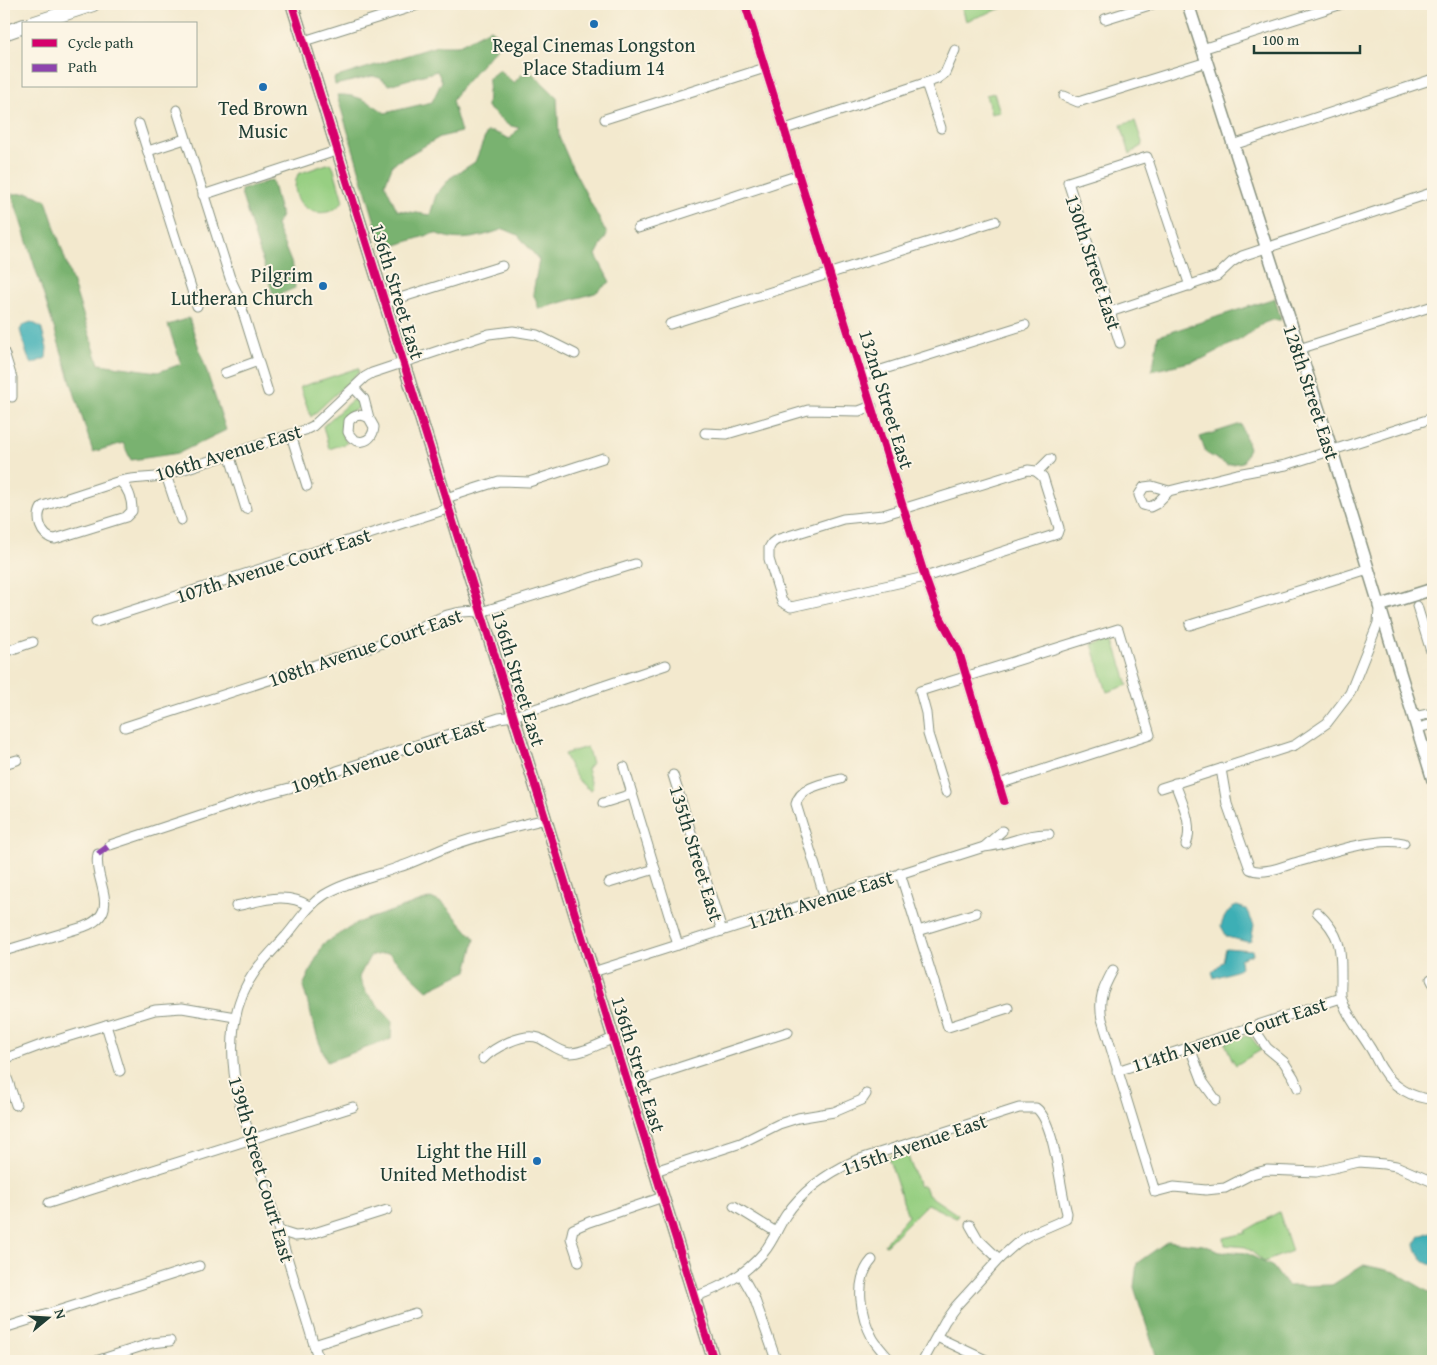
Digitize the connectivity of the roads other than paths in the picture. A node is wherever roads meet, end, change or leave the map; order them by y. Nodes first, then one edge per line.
1 (93, 4) edge
2 (292, 4) edge
3 (421, 4) edge
4 (745, 4) edge
5 (1153, 4) edge
6 (1188, 4) edge
7 (1342, 4) edge
8 (1106, 19) dead end
9 (38, 22) edge
10 (22, 27) edge
11 (4, 33) edge
12 (304, 41) junction
13 (1202, 49) junction
14 (955, 50) dead end
15 (1207, 62) junction
16 (765, 68) junction
17 (1433, 79) edge
18 (926, 83) junction
19 (1064, 96) dead end
20 (177, 110) dead end
21 (605, 119) dead end
22 (139, 124) dead end
23 (784, 128) junction
24 (941, 128) dead end
25 (185, 139) junction
26 (1233, 145) junction
27 (339, 150) junction
28 (148, 151) junction
29 (799, 175) junction
30 (1431, 193) dead end
31 (203, 196) junction
32 (995, 221) dead end
33 (638, 228) dead end
34 (1266, 248) junction
35 (502, 266) dead end
36 (830, 273) junction
37 (1190, 286) junction
38 (384, 303) junction
39 (197, 306) dead end
40 (1433, 306) edge
41 (1110, 312) junction
42 (670, 324) dead end
43 (1026, 324) dead end
44 (1120, 343) dead end
45 (1299, 349) junction
46 (4, 352) edge
47 (575, 354) dead end
48 (258, 361) junction
49 (403, 362) junction
50 (225, 373) dead end
51 (862, 376) junction
52 (354, 388) junction
53 (268, 392) dead end
54 (12, 397) dead end
55 (872, 406) junction
56 (369, 418) dead end
57 (1433, 418) edge
58 (705, 433) dead end
59 (291, 435) junction
60 (1332, 451) junction
61 (228, 454) junction
62 (603, 458) dead end
63 (1050, 459) dead end
64 (1038, 472) junction
65 (166, 475) junction
66 (120, 481) junction
67 (307, 486) dead end
68 (1169, 490) dead end
69 (448, 503) junction
70 (904, 508) junction
71 (246, 509) dead end
72 (181, 520) dead end
73 (635, 564) dead end
74 (1368, 569) junction
75 (925, 577) junction
76 (1433, 590) edge
77 (1379, 606) junction
78 (1417, 606) dead end
79 (481, 612) junction
80 (96, 622) dead end
81 (1190, 625) dead end
82 (33, 642) dead end
83 (4, 652) edge
84 (1433, 658) edge
85 (666, 665) dead end
86 (966, 677) junction
87 (1433, 713) edge
88 (514, 716) junction
89 (1416, 722) junction
90 (1433, 724) edge
91 (125, 727) dead end
92 (17, 760) dead end
93 (4, 764) edge
94 (624, 767) dead end
95 (1221, 769) junction
96 (673, 775) dead end
97 (841, 779) dead end
98 (1433, 780) edge
99 (1175, 783) junction
100 (999, 784) junction
101 (1161, 788) dead end
102 (946, 792) dead end
103 (632, 794) junction
104 (1004, 801) dead end
105 (603, 803) dead end
106 (546, 819) junction
107 (1002, 831) dead end
108 (1049, 834) dead end
109 (1404, 843) dead end
110 (110, 845) dead end
111 (1186, 845) dead end
112 (984, 847) junction
113 (98, 854) dead end
114 (655, 869) junction
115 (900, 874) junction
116 (608, 883) dead end
117 (825, 898) junction
118 (236, 906) dead end
119 (309, 906) junction
120 (1317, 912) dead end
121 (976, 913) dead end
122 (722, 931) junction
123 (918, 932) junction
124 (678, 945) junction
125 (4, 951) edge
126 (1113, 970) dead end
127 (593, 972) junction
128 (1341, 998) junction
129 (1008, 1008) dead end
130 (235, 1017) junction
131 (106, 1026) junction
132 (1254, 1028) junction
133 (788, 1032) dead end
134 (614, 1038) junction
135 (1190, 1048) junction
136 (4, 1058) edge
137 (483, 1059) dead end
138 (4, 1068) edge
139 (120, 1071) dead end
140 (1117, 1071) junction
141 (629, 1084) junction
142 (1298, 1088) dead end
143 (866, 1094) dead end
144 (1433, 1099) edge
145 (1216, 1100) dead end
146 (16, 1105) dead end
147 (353, 1108) dead end
148 (251, 1140) junction
149 (655, 1171) junction
150 (1433, 1182) edge
151 (663, 1197) junction
152 (49, 1203) dead end
153 (734, 1206) dead end
154 (387, 1210) dead end
155 (970, 1225) dead end
156 (279, 1232) junction
157 (776, 1232) junction
158 (999, 1259) junction
159 (872, 1260) dead end
160 (579, 1262) dead end
161 (199, 1266) dead end
162 (742, 1274) junction
163 (694, 1297) junction
164 (415, 1313) dead end
165 (4, 1328) edge
166 (937, 1336) junction
167 (170, 1341) dead end
168 (314, 1345) junction
169 (775, 1357) dead end
170 (96, 1361) edge
171 (319, 1361) edge
172 (714, 1361) edge
173 (891, 1361) edge
174 (923, 1361) edge
175 (988, 1361) edge

1 - 9 main road
2 - 12 street, 136th Street East
3 - 12 street
4 - 16 street, 132nd Street East
5 - 8 street
6 - 13 street, 128th Street East
7 - 13 street
10 - 11 main road
12 - 27 street, 136th Street East
13 - 15 street, 128th Street East
14 - 18 street
15 - 19 street
15 - 26 street, 128th Street East
16 - 21 street
16 - 23 street, 132nd Street East
17 - 26 street
18 - 23 street
18 - 24 street
20 - 25 street
22 - 28 street
23 - 29 street, 132nd Street East
25 - 28 street
25 - 31 street
26 - 34 street, 128th Street East
27 - 31 street
27 - 38 street, 136th Street East
28 - 39 street
29 - 33 street
29 - 36 street, 132nd Street East
30 - 34 street
31 - 48 street
32 - 36 street
34 - 37 street
34 - 45 street, 128th Street East
35 - 38 street
36 - 42 street
36 - 51 street, 132nd Street East
37 - 41 street
37 - 41 street, 130th Street East
38 - 49 street, 136th Street East
40 - 45 street
41 - 44 street, 130th Street East
43 - 51 street
45 - 60 street, 128th Street East
46 - 54 street
47 - 49 street, 106th Avenue East
48 - 50 street
48 - 53 street
49 - 52 street, 106th Avenue East
49 - 69 street, 136th Street East
51 - 55 street, 132nd Street East
52 - 56 street
52 - 59 street, 106th Avenue East
55 - 58 street
55 - 70 street, 132nd Street East
57 - 60 street
59 - 61 street, 106th Avenue East
59 - 67 street
60 - 68 street
60 - 74 street, 128th Street East
61 - 65 street, 106th Avenue East
61 - 71 street
62 - 69 street, 107th Avenue Court East
63 - 64 street
64 - 70 street
64 - 75 street
65 - 66 street, 106th Avenue East
65 - 72 street
66 - 66 street, 106th Avenue East
69 - 79 street, 136th Street East
69 - 80 street, 107th Avenue Court East
70 - 75 street, 132nd Street East
70 - 75 street
73 - 79 street, 108th Avenue Court East
74 - 77 street, 128th Street East
74 - 81 street
75 - 86 street, 132nd Street East
76 - 77 street
77 - 89 street, 128th Street East
77 - 95 street
78 - 84 street
79 - 88 street, 136th Street East
79 - 91 street, 108th Avenue Court East
82 - 83 street
85 - 88 street, 109th Avenue Court East
86 - 100 street, 132nd Street East
86 - 100 street
86 - 102 street
87 - 89 street
88 - 106 street, 136th Street East
88 - 110 street, 109th Avenue Court East
89 - 90 street
89 - 98 street, 128th Street East
92 - 93 street
94 - 103 street
95 - 99 street
95 - 109 street
96 - 122 street, 135th Street East
97 - 117 street
99 - 101 street
99 - 111 street
100 - 104 street, 132nd Street East
103 - 105 street
103 - 114 street
106 - 119 street, 139th Street Court East
106 - 127 street, 136th Street East
107 - 112 street
108 - 112 street, 112th Avenue East
112 - 115 street, 112th Avenue East
113 - 125 street
114 - 116 street
114 - 124 street
115 - 117 street, 112th Avenue East
115 - 123 street
117 - 122 street, 112th Avenue East
118 - 119 street
119 - 130 street, 139th Street Court East
120 - 128 street
121 - 123 street
122 - 124 street, 112th Avenue East
123 - 129 street
124 - 127 street, 112th Avenue East
126 - 140 street
127 - 134 street, 136th Street East
128 - 132 street, 114th Avenue Court East
128 - 144 street
130 - 131 street
130 - 148 street, 139th Street Court East
131 - 136 street
131 - 139 street
132 - 135 street, 114th Avenue Court East
132 - 142 street
133 - 141 street
134 - 137 street
134 - 141 street, 136th Street East
135 - 140 street, 114th Avenue Court East
135 - 145 street
138 - 146 street
140 - 150 street
141 - 149 street, 136th Street East
143 - 149 street
147 - 148 street
148 - 152 street
148 - 156 street, 139th Street Court East
149 - 151 street, 136th Street East
151 - 160 street
151 - 163 street, 136th Street East
153 - 157 street
154 - 156 street
155 - 158 street
156 - 168 street, 139th Street Court East
157 - 158 street, 115th Avenue East
157 - 162 street, 115th Avenue East
158 - 166 street
159 - 173 street
161 - 165 street
162 - 163 street, 115th Avenue East
162 - 169 street
163 - 172 street, 136th Street East
164 - 168 street
166 - 174 street
166 - 175 street
167 - 170 street
168 - 171 street, 139th Street Court East

